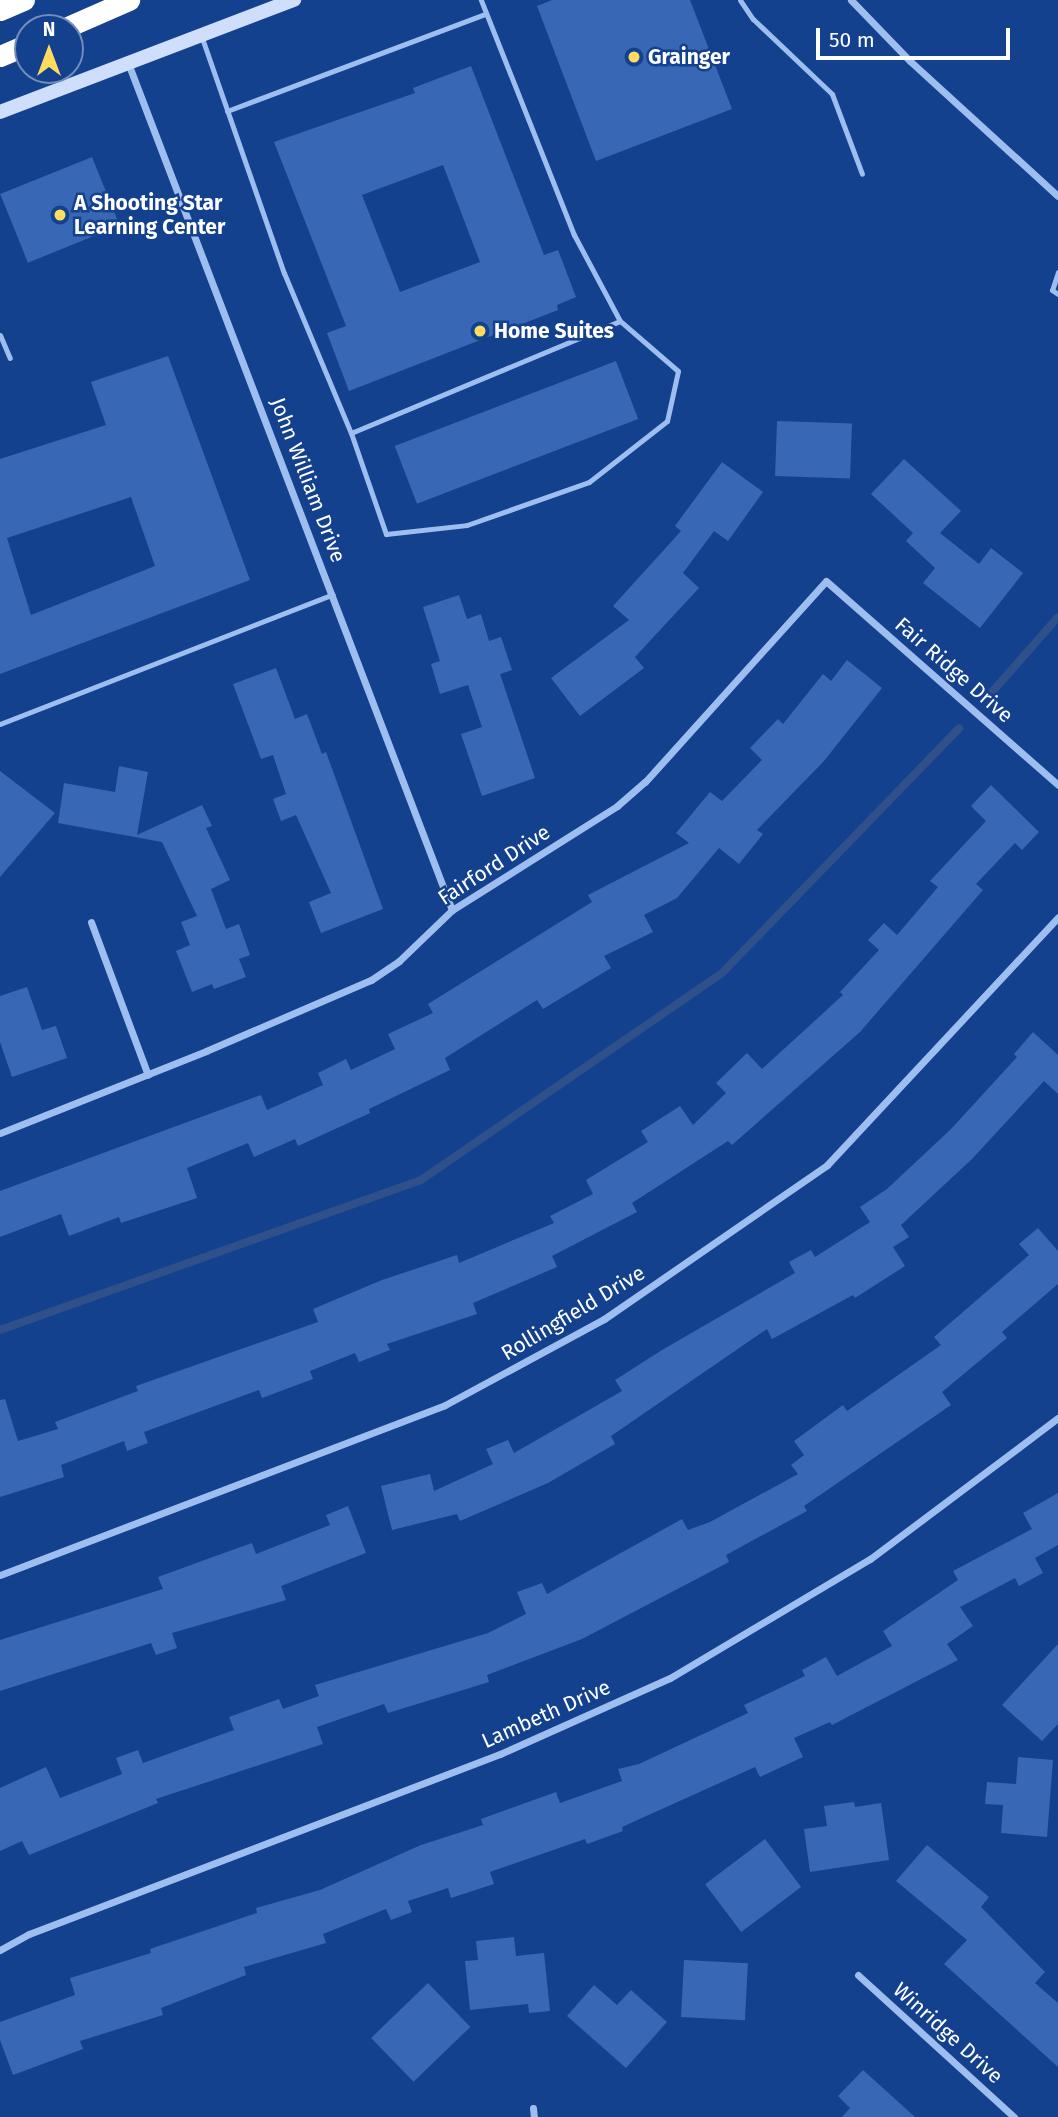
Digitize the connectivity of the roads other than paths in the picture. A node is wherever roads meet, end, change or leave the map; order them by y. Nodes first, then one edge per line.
1 (24, 0) edge
2 (129, 0) edge
3 (293, 0) edge
4 (481, 0) edge
5 (740, 0) edge
6 (851, 0) edge
7 (0, 10) edge
8 (485, 13) junction
9 (84, 20) edge
10 (201, 35) junction
11 (128, 63) junction
12 (227, 111) junction
13 (0, 112) edge
14 (862, 174) dead end
15 (1058, 196) edge
16 (1058, 272) edge
17 (1058, 294) edge
18 (620, 321) junction
19 (0, 335) edge
20 (10, 358) dead end
21 (351, 433) junction
22 (826, 581) joint
23 (334, 594) junction
24 (0, 724) edge
25 (1058, 785) edge
26 (452, 910) junction
27 (1058, 917) edge
28 (91, 922) dead end
29 (148, 1075) junction
30 (0, 1133) edge
31 (1058, 1418) edge
32 (0, 1575) edge
33 (0, 1950) edge
34 (858, 1975) dead end
35 (533, 2108) dead end
36 (534, 2117) edge
37 (1014, 2117) edge

1 - 7 highway
2 - 9 highway
3 - 10 main road
4 - 8 lane
5 - 14 lane
6 - 15 street
8 - 12 lane
8 - 18 lane
10 - 11 main road
10 - 12 lane
11 - 13 main road
11 - 23 street, John William Drive
12 - 21 lane
16 - 17 lane
18 - 21 lane
18 - 21 lane
19 - 20 lane
22 - 25 street, Fair Ridge Drive
22 - 26 street, Fairford Drive
23 - 24 lane
23 - 26 street, John William Drive
26 - 29 street, Fairford Drive
27 - 32 street, Rollingfield Drive
28 - 29 street
29 - 30 street, Fairford Drive
31 - 33 street, Lambeth Drive
34 - 37 street, Winridge Drive
35 - 36 street

